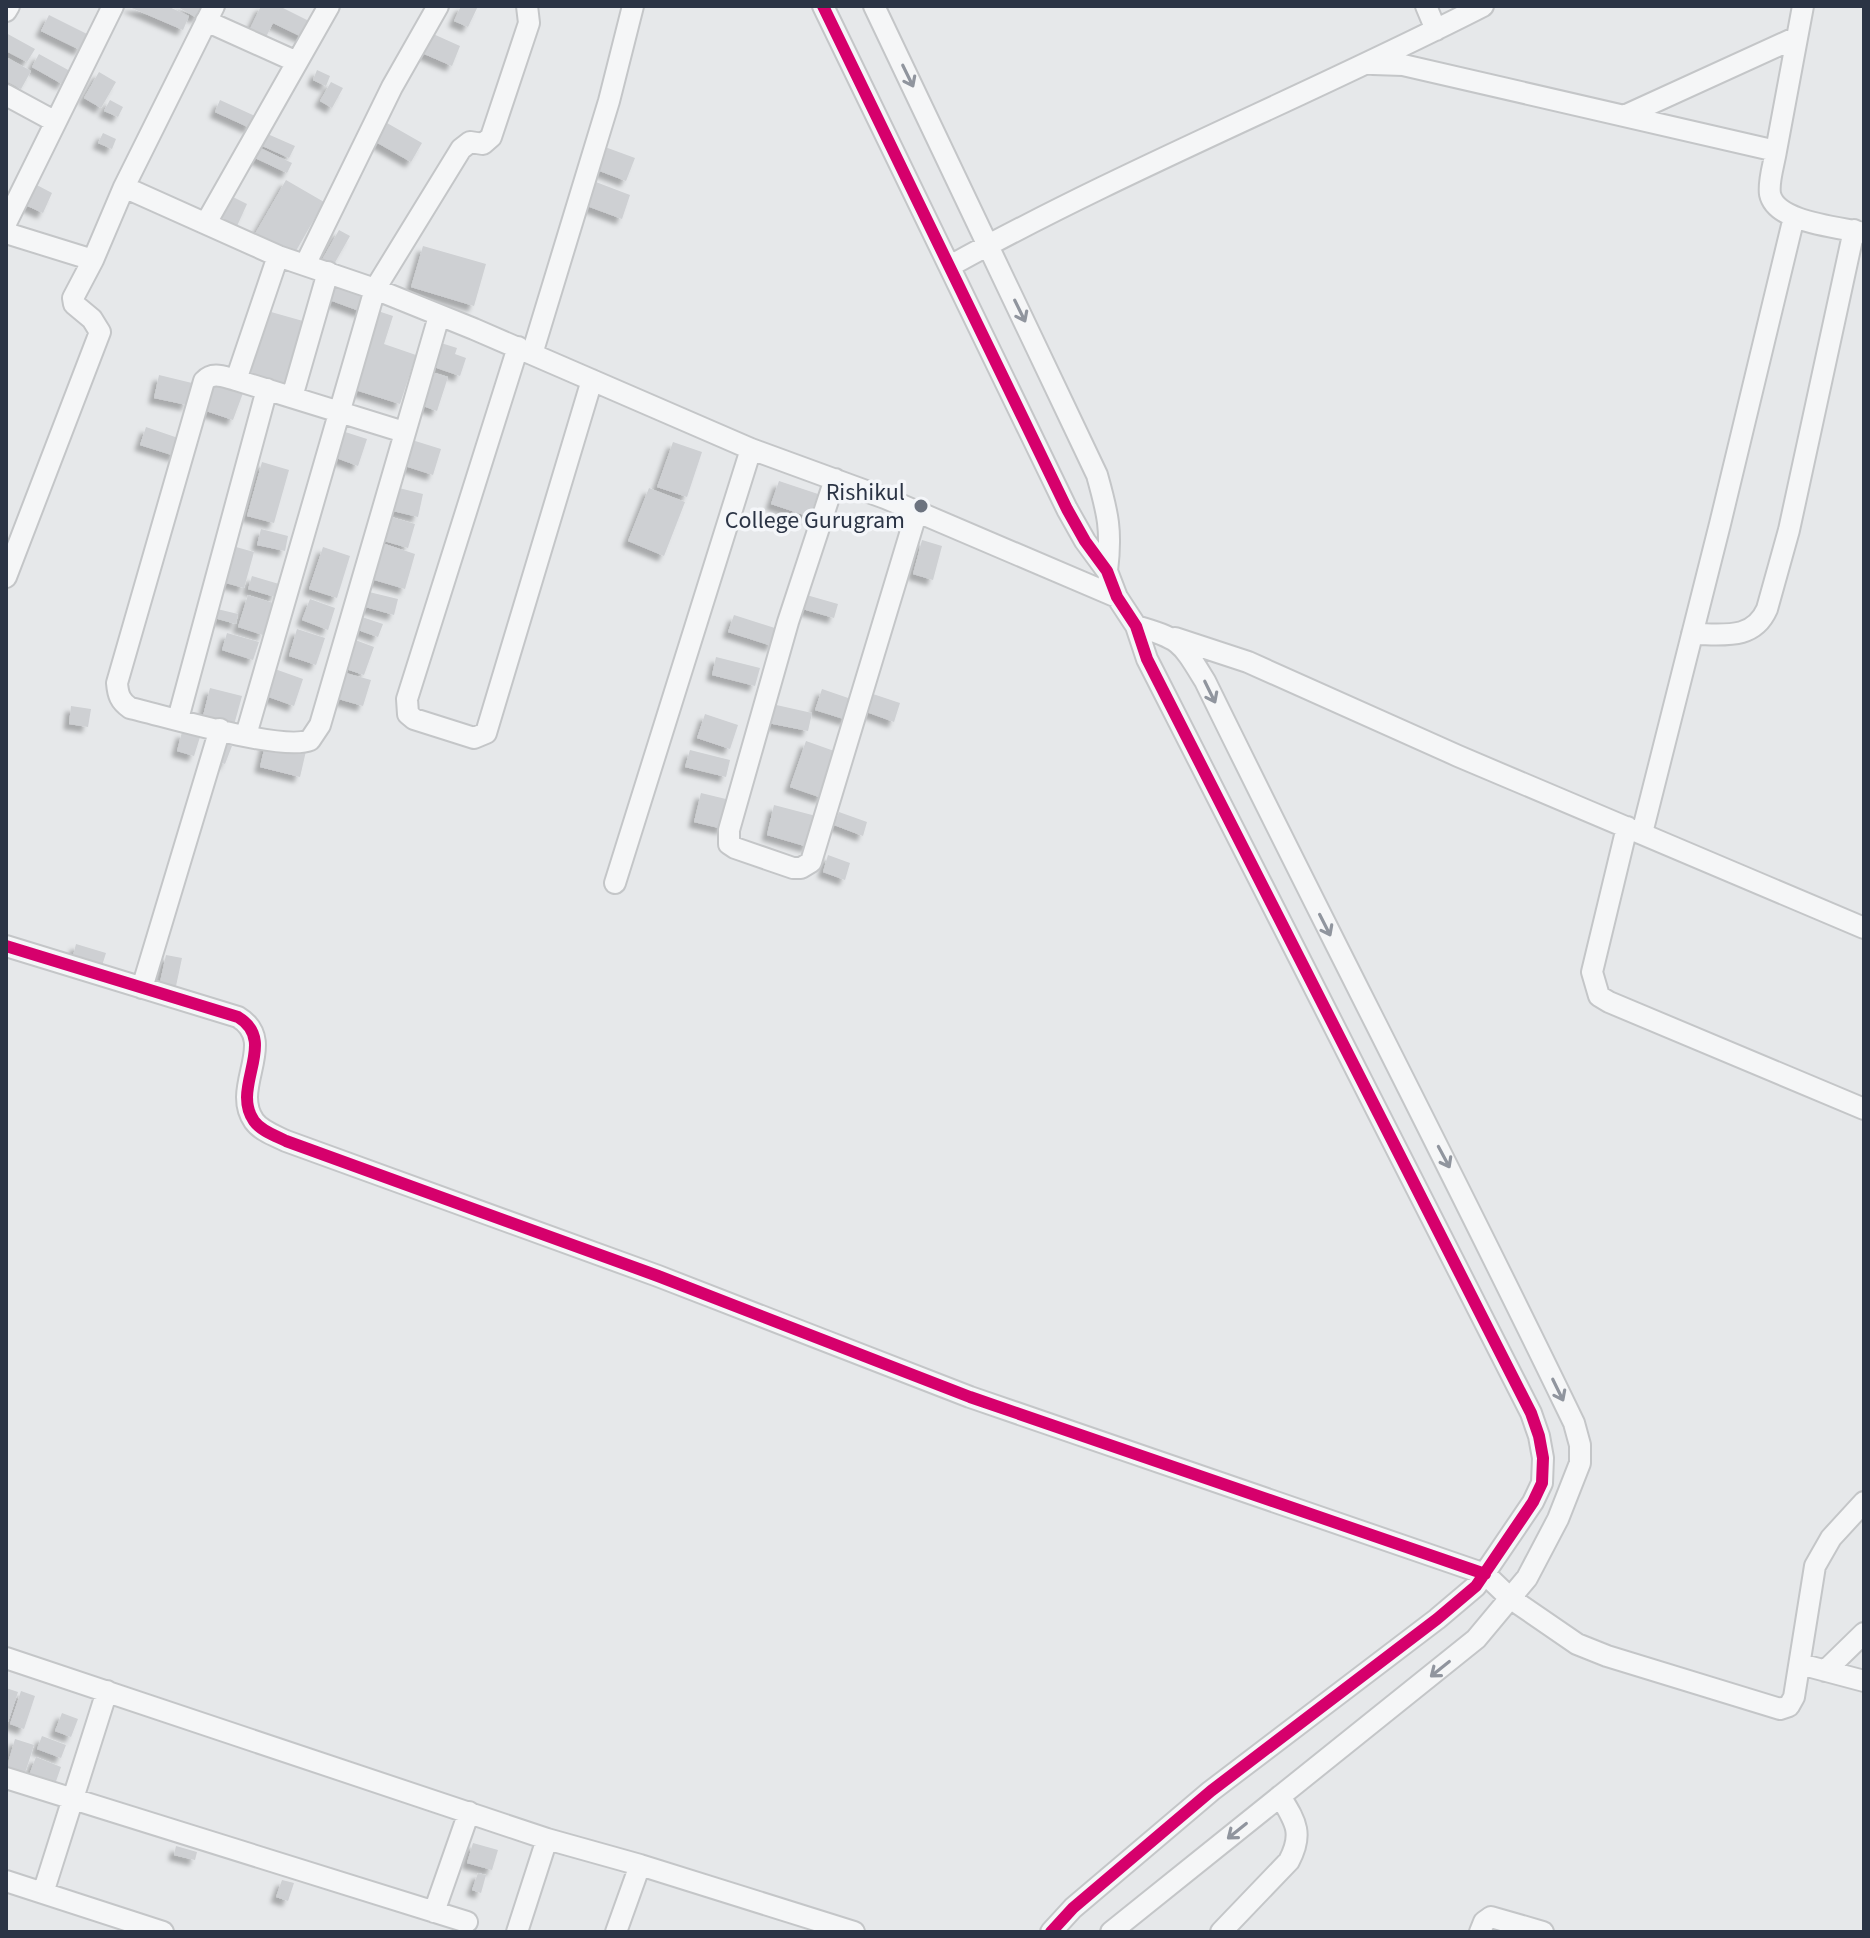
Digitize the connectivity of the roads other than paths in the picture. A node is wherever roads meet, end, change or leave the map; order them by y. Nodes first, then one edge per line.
1 (113, 6) edge
2 (329, 6) edge
3 (438, 6) edge
4 (527, 6) edge
5 (633, 6) edge
6 (823, 6) edge
7 (874, 6) edge
8 (1426, 6) edge
9 (1483, 6) edge
10 (1803, 6) edge
11 (210, 13) edge
12 (1436, 30) junction
13 (1797, 37) junction
14 (297, 62) junction
15 (1370, 64) junction
16 (6, 95) edge
17 (1624, 116) junction
18 (54, 121) junction
19 (1776, 151) junction
20 (124, 187) junction
21 (1794, 217) junction
22 (6, 223) edge
23 (206, 223) junction
24 (1859, 231) edge
25 (6, 233) edge
26 (989, 244) junction
27 (278, 256) junction
28 (93, 260) junction
29 (305, 265) junction
30 (950, 266) junction
31 (328, 272) junction
32 (375, 289) junction
33 (439, 316) junction
34 (525, 351) junction
35 (236, 380) junction
36 (592, 380) junction
37 (267, 389) junction
38 (292, 397) junction
39 (339, 411) junction
40 (404, 432) junction
41 (751, 449) junction
42 (835, 479) junction
43 (917, 511) junction
44 (1107, 571) junction
45 (6, 577) edge
46 (1117, 597) junction
47 (1136, 626) junction
48 (1692, 634) junction
49 (1172, 637) junction
50 (178, 719) junction
51 (220, 729) junction
52 (246, 735) junction
53 (1634, 830) junction
54 (615, 883) dead end
55 (1864, 928) edge
56 (6, 946) edge
57 (142, 988) junction
58 (1864, 1109) edge
59 (1864, 1502) edge
60 (1485, 1574) junction
61 (1510, 1598) junction
62 (1864, 1633) edge
63 (6, 1658) edge
64 (1800, 1664) junction
65 (1825, 1671) junction
66 (1864, 1681) edge
67 (107, 1691) junction
68 (6, 1778) edge
69 (1280, 1796) junction
70 (71, 1799) junction
71 (469, 1812) junction
72 (547, 1839) junction
73 (640, 1865) junction
74 (6, 1881) edge
75 (43, 1893) junction
76 (434, 1912) junction
77 (467, 1922) dead end
78 (163, 1932) edge
79 (517, 1932) edge
80 (616, 1932) edge
81 (854, 1932) edge
82 (1051, 1932) edge
83 (1111, 1932) edge
84 (1221, 1932) edge
85 (1480, 1932) edge
86 (1543, 1932) edge

1 - 18 street
2 - 14 street
3 - 29 street
4 - 32 street
5 - 34 street
6 - 30 street
7 -> 26 street
8 - 12 street
9 - 12 street
10 - 13 street
11 - 14 street
11 - 20 street
12 - 15 street
13 - 17 street
13 - 19 street
14 - 23 street
15 - 17 street
15 - 26 street
16 - 18 street
17 - 19 street
18 - 22 street
19 - 21 street
20 - 23 street
20 - 28 street
21 - 24 street
21 - 48 street
23 - 27 street
24 - 48 street
25 - 28 street
26 - 30 street
26 -> 44 street
27 - 29 street
27 - 35 street
28 - 45 street
29 - 31 street
30 - 44 street
31 - 32 street
31 - 38 street
32 - 33 street
32 - 39 street
33 - 34 street
33 - 40 street
34 - 36 street
34 - 36 street
35 - 37 street
35 - 50 street
36 - 41 street
37 - 38 street
37 - 50 street
38 - 39 street
39 - 40 street
39 - 52 street
40 - 52 street
41 - 42 street
41 - 54 street
42 - 43 street
42 - 43 street
43 - 46 street
44 - 46 street
46 - 47 street
47 - 49 street
47 - 60 street
48 - 53 street
49 - 53 street
49 -> 61 street
50 - 51 street
51 - 52 street
51 - 57 street
53 - 55 street
53 - 58 street
56 - 57 street
57 - 60 street
59 - 64 street
60 - 61 street
60 - 82 street
61 - 64 street
61 -> 69 street
62 - 65 street
63 - 67 street
64 - 65 street
65 - 66 street
67 - 70 street
67 - 71 street
68 - 70 street
69 -> 83 street
69 - 84 street
70 - 75 street
70 - 76 street
71 - 72 street
71 - 76 street
72 - 73 street
72 - 79 street
73 - 80 street
73 - 81 street
74 - 75 street
75 - 78 street
76 - 77 street
85 - 86 street

